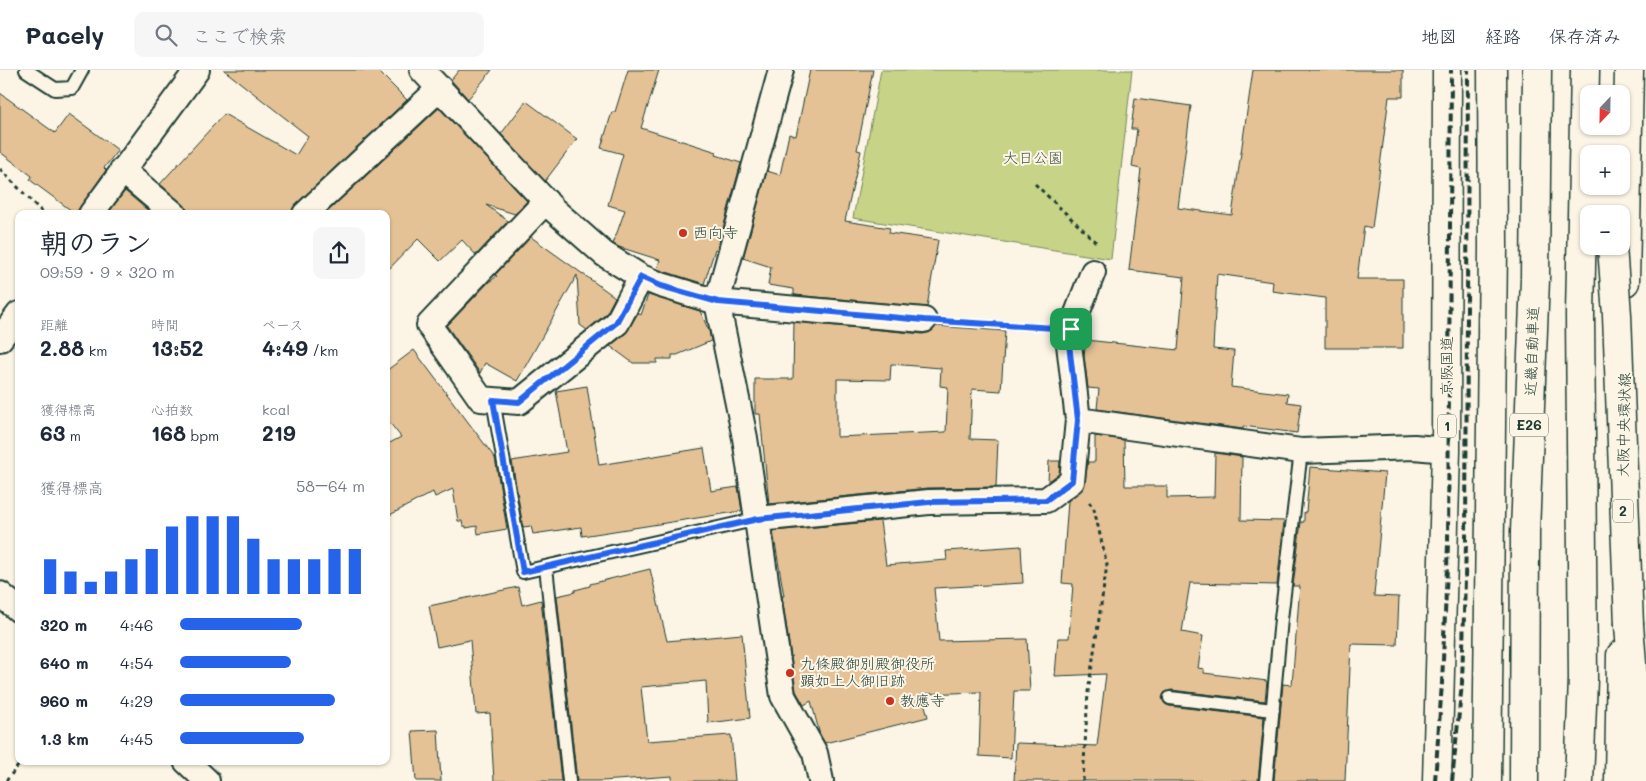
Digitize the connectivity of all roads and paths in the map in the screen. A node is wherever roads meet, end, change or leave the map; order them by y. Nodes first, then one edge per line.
1 (26, 70) edge
2 (82, 70) edge
3 (197, 70) edge
4 (781, 70) edge
5 (1447, 70) edge
6 (1458, 70) edge
7 (1480, 70) edge
8 (1492, 70) edge
9 (1537, 70) edge
10 (1585, 70) edge
11 (1599, 70) edge
12 (1629, 70) edge
13 (429, 75) edge
14 (1600, 85) edge
15 (1448, 163) junction
16 (1491, 164) junction
17 (0, 169) edge
18 (122, 170) junction
19 (1035, 184) dead end
20 (546, 201) junction
21 (1621, 205) edge
22 (40, 210) edge
23 (94, 210) edge
24 (169, 210) edge
25 (309, 210) edge
26 (1618, 255) edge
27 (1619, 255) edge
28 (1093, 272) joint
29 (641, 277) junction
30 (718, 302) junction
31 (15, 319) edge
32 (924, 320) joint
33 (1071, 329) junction
34 (0, 339) edge
35 (493, 400) junction
36 (1078, 420) junction
37 (1446, 450) junction
38 (1301, 451) junction
39 (1072, 481) junction
40 (758, 519) junction
41 (546, 567) junction
42 (0, 594) edge
43 (15, 607) edge
44 (1170, 698) dead end
45 (1273, 710) junction
46 (19, 765) edge
47 (190, 765) edge
48 (6, 781) edge
49 (207, 781) edge
50 (569, 781) edge
51 (820, 781) edge
52 (1083, 781) edge
53 (1266, 781) edge
54 (1437, 781) edge
55 (1487, 781) edge
56 (1524, 781) edge
57 (1579, 781) edge
58 (1619, 781) edge
59 (1644, 781) edge

1 - 2 lane
3 - 18 street
4 - 30 street
5 - 15 main road, 京阪国道 / 1
6 - 15 main road
7 - 16 main road
8 - 16 main road
9 - 56 main road, 近畿自動車道 / E26
10 - 57 main road
11 - 14 main road
12 - 21 main road, 大阪中央環状線 / 2
13 - 20 street
13 - 25 street
15 - 37 main road, 京阪国道 / 1
16 - 55 main road
17 - 22 path
18 - 23 street
18 - 24 street
19 - 28 path
20 - 29 street
20 - 35 street
26 - 59 main road, bridge
27 - 58 main road, 大阪中央環状線 / 2, bridge
28 - 33 street
29 - 30 street
29 - 35 street
30 - 32 street
30 - 40 street
31 - 34 street
32 - 33 path
33 - 36 street
35 - 41 lane
36 - 38 street
36 - 39 street
37 - 38 street
37 - 54 main road, 京阪国道 / 1
38 - 45 lane
39 - 40 street
39 - 52 path
40 - 41 lane
40 - 51 street
41 - 50 lane
42 - 43 street
44 - 45 lane
45 - 53 lane
46 - 48 path
47 - 49 street

